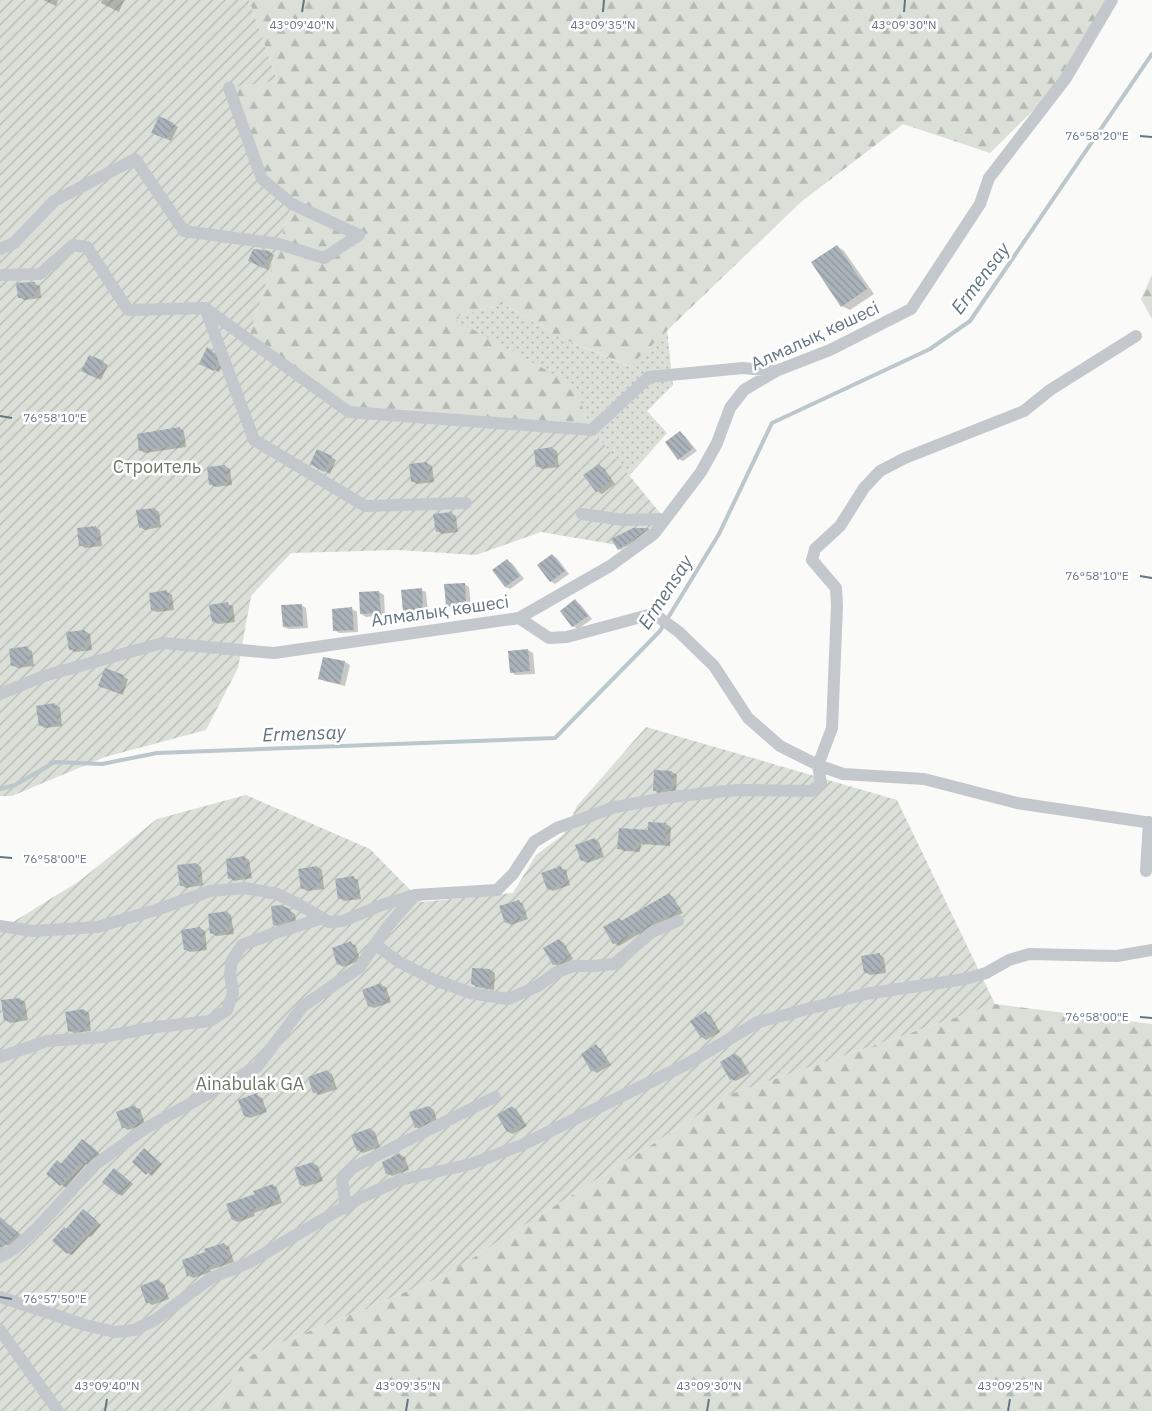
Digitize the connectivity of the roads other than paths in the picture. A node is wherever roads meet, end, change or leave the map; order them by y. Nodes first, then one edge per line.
1 (1112, 0) edge
2 (228, 88) dead end
3 (0, 250) edge
4 (0, 275) edge
5 (205, 308) junction
6 (1136, 336) dead end
7 (776, 371) junction
8 (466, 502) dead end
9 (582, 514) dead end
10 (665, 519) junction
11 (519, 618) junction
12 (0, 694) edge
13 (818, 765) junction
14 (1151, 822) edge
15 (1146, 871) dead end
16 (415, 895) junction
17 (322, 918) junction
18 (678, 921) dead end
19 (0, 926) edge
20 (376, 945) junction
21 (1152, 950) edge
22 (0, 1057) edge
23 (495, 1097) dead end
24 (346, 1208) junction
25 (0, 1257) edge
26 (0, 1297) edge
27 (0, 1330) edge
28 (58, 1411) edge

1 - 7 street, Алмалық көшесі
2 - 3 street
4 - 5 street
5 - 7 street
5 - 8 street
6 - 13 street
7 - 10 street, Алмалық көшесі
9 - 10 street
10 - 11 street, Алмалық көшесі
11 - 12 street, Алмалық көшесі
11 - 13 street
13 - 14 street
13 - 16 street
14 - 15 street
16 - 17 street
16 - 20 street
17 - 19 street
17 - 22 street
18 - 20 street
20 - 25 street
21 - 24 street
23 - 24 street
24 - 26 street
27 - 28 street

